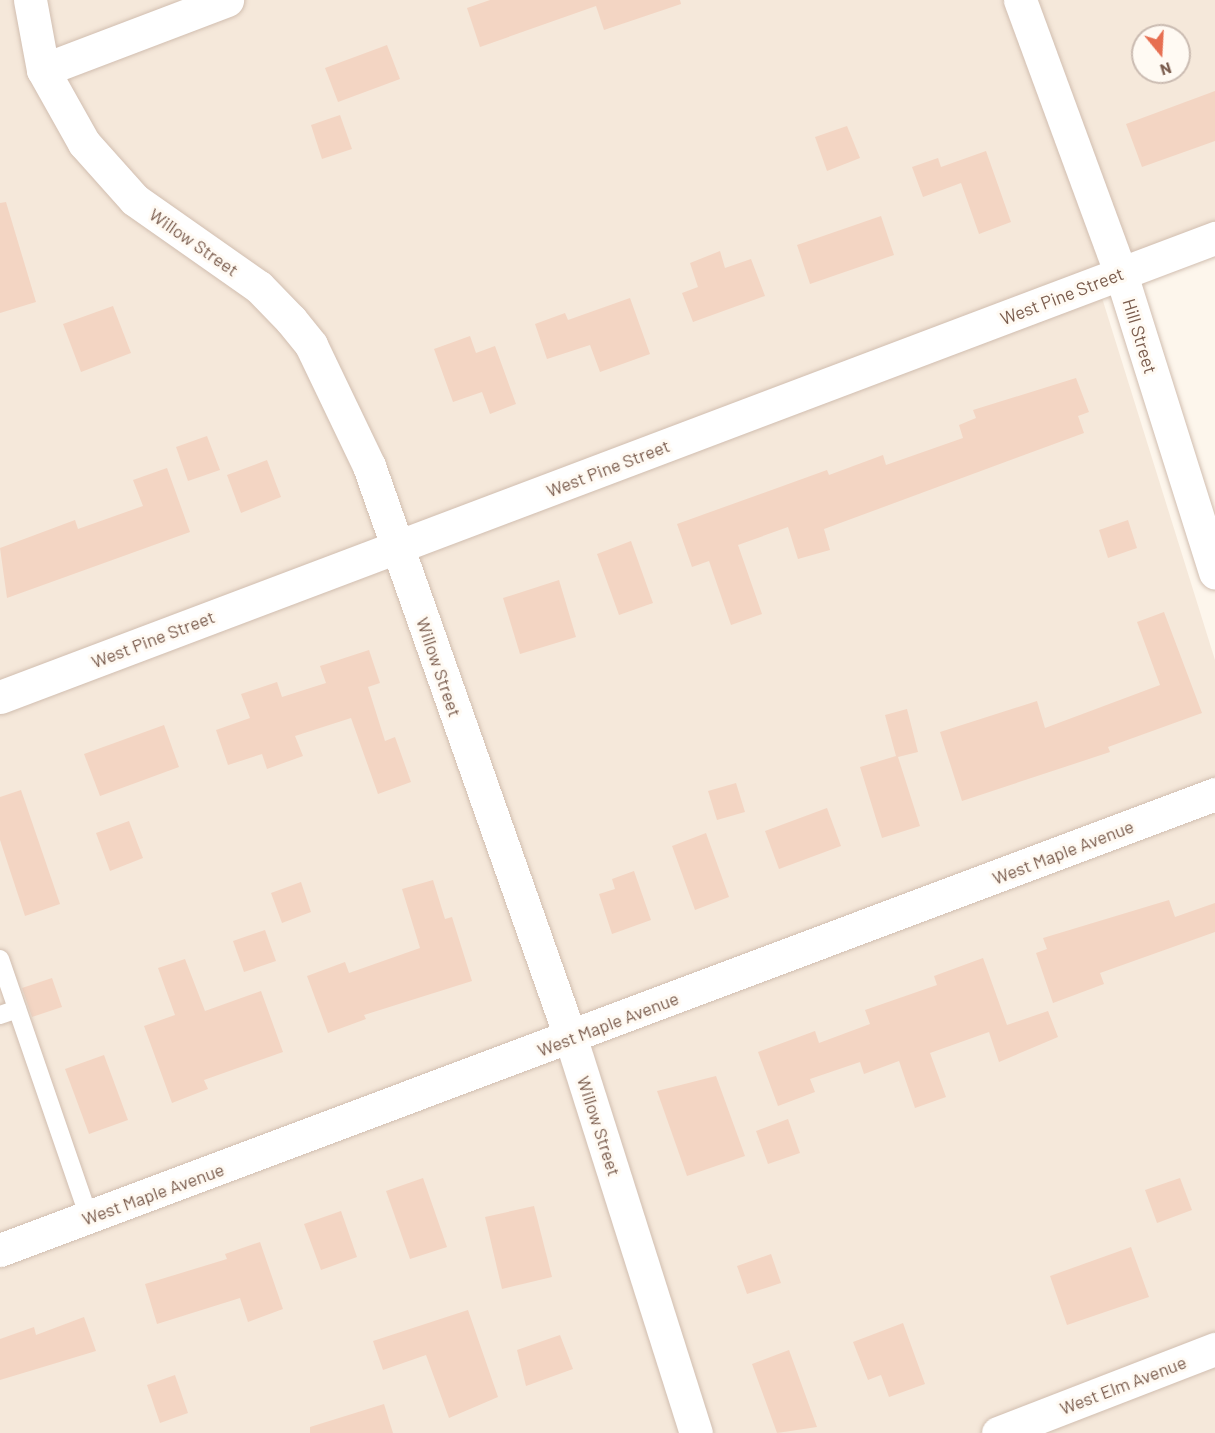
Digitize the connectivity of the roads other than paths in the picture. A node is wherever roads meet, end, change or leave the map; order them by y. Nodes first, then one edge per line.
1 (30, 0) edge
2 (227, 0) edge
3 (1020, 0) edge
4 (43, 70) junction
5 (1215, 238) edge
6 (1121, 274) junction
7 (397, 547) junction
8 (1215, 573) edge
9 (0, 697) edge
10 (1215, 794) edge
11 (0, 959) edge
12 (9, 1012) edge
13 (571, 1039) junction
14 (89, 1217) junction
15 (0, 1250) edge
16 (1215, 1349) edge
17 (696, 1433) edge
18 (998, 1433) edge

1 - 4 street, Willow Street
2 - 4 street
3 - 6 street, Hill Street
4 - 7 street, Willow Street
5 - 6 street, West Pine Street
6 - 7 street, West Pine Street
6 - 8 street, Hill Street
7 - 9 street, West Pine Street
7 - 13 street, Willow Street
10 - 13 street, West Maple Avenue
11 - 12 lane
12 - 14 lane
13 - 14 street, West Maple Avenue
13 - 17 street, Willow Street
14 - 15 street, West Maple Avenue
16 - 18 street, West Elm Avenue

